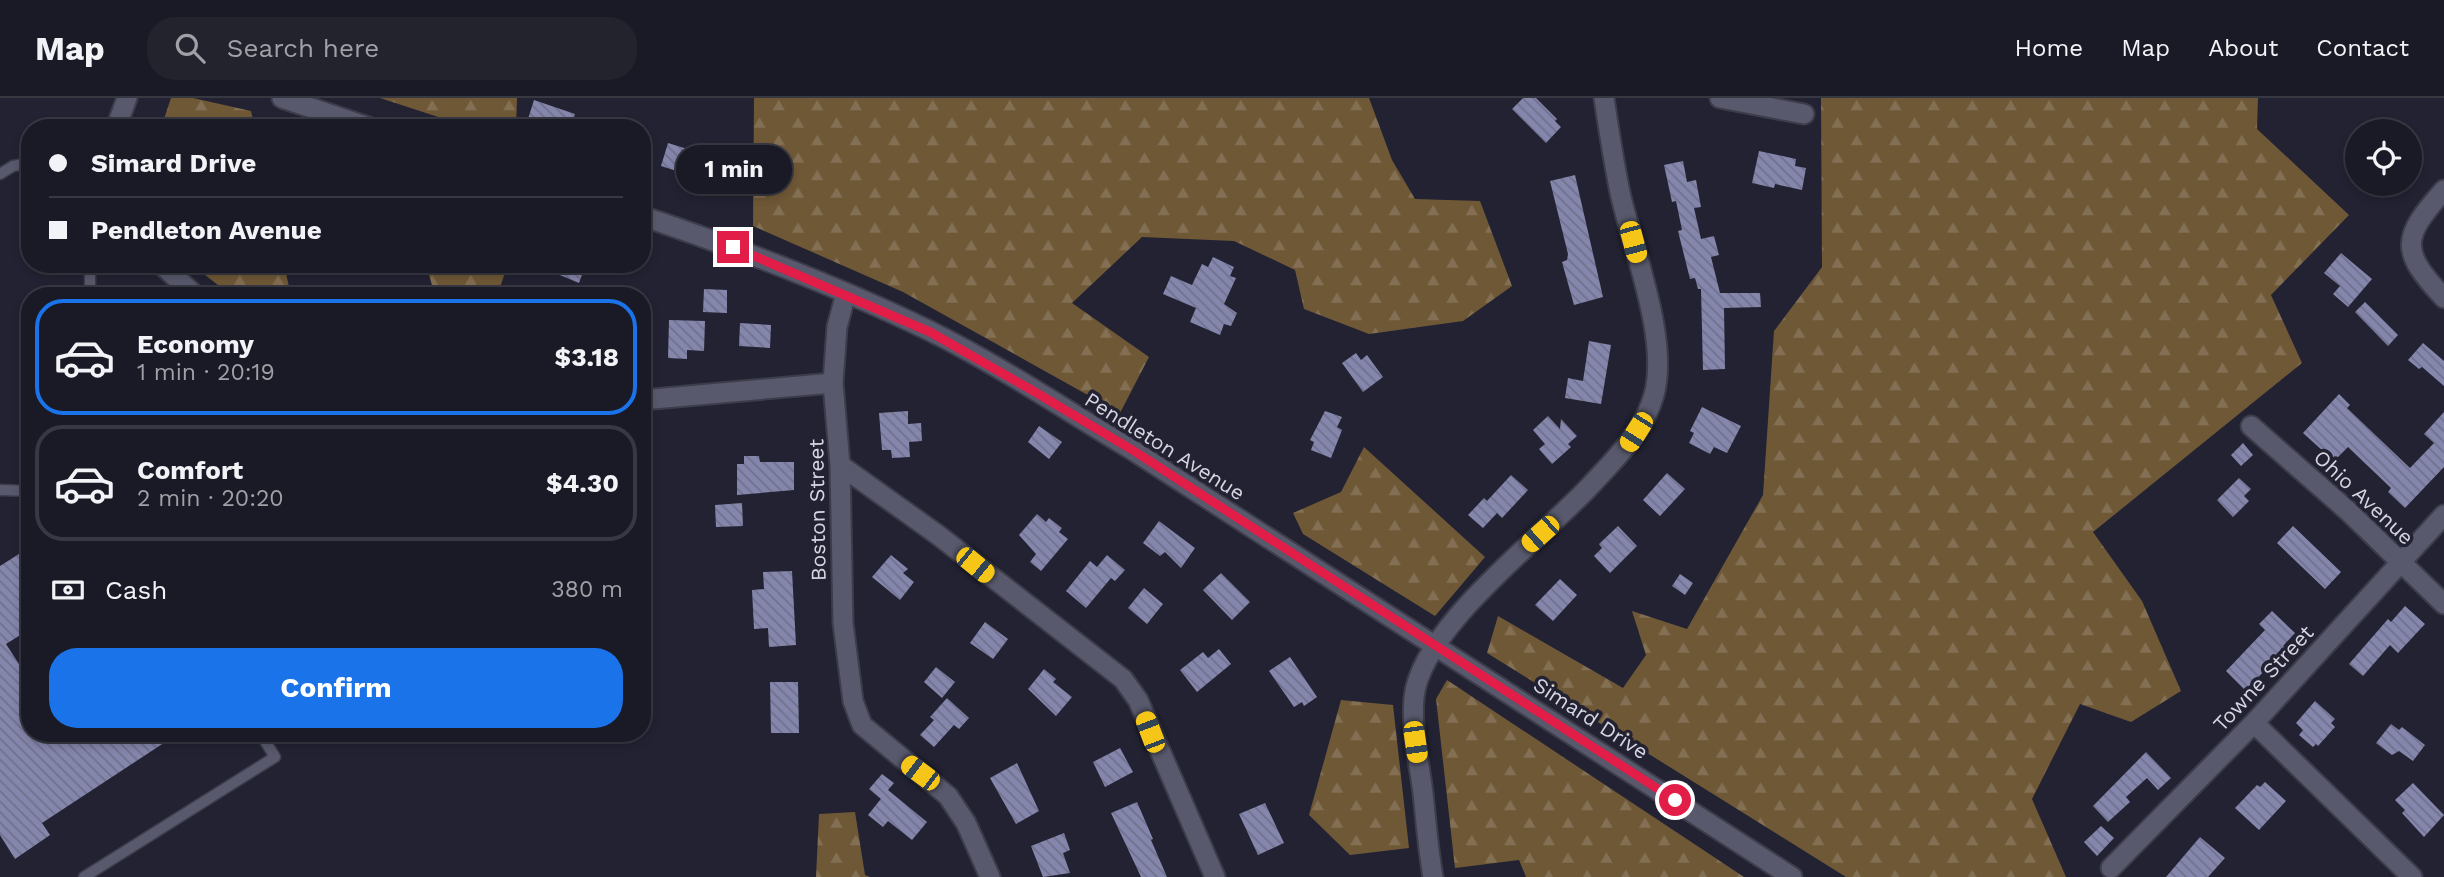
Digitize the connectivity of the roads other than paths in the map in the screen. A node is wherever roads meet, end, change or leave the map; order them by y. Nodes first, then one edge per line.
1 (127, 98) edge
2 (282, 98) edge
3 (1604, 98) edge
4 (1720, 98) edge
5 (1804, 114) dead end
6 (119, 119) edge
7 (344, 119) edge
8 (21, 165) edge
9 (0, 174) edge
10 (2444, 190) edge
11 (651, 218) edge
12 (171, 273) edge
13 (186, 287) edge
14 (846, 293) junction
15 (2444, 298) edge
16 (834, 383) junction
17 (651, 399) edge
18 (2250, 426) dead end
19 (840, 465) junction
20 (0, 490) edge
21 (21, 491) edge
22 (2444, 515) edge
23 (2402, 562) junction
24 (2444, 604) edge
25 (1434, 645) junction
26 (2254, 723) junction
27 (266, 742) edge
28 (2111, 867) dead end
29 (2408, 876) edge
30 (84, 877) edge
31 (990, 877) edge
32 (1215, 877) edge
33 (1433, 877) edge
34 (1791, 877) edge

1 - 6 street
2 - 7 street
3 - 25 street
4 - 5 street
8 - 9 lane
10 - 15 street
11 - 14 street, Pendleton Avenue
12 - 13 street
14 - 16 street, Boston Street
14 - 25 street, Pendleton Avenue
16 - 17 street
16 - 19 street, Boston Street
18 - 23 street, Ohio Avenue
19 - 31 street, Boston Street
19 - 32 street
20 - 21 lane
22 - 23 street, Towne Street
23 - 24 street, Ohio Avenue
23 - 26 street, Towne Street
25 - 33 street
25 - 34 street, Simard Drive
26 - 28 street, Towne Street
26 - 29 street
27 - 30 lane

